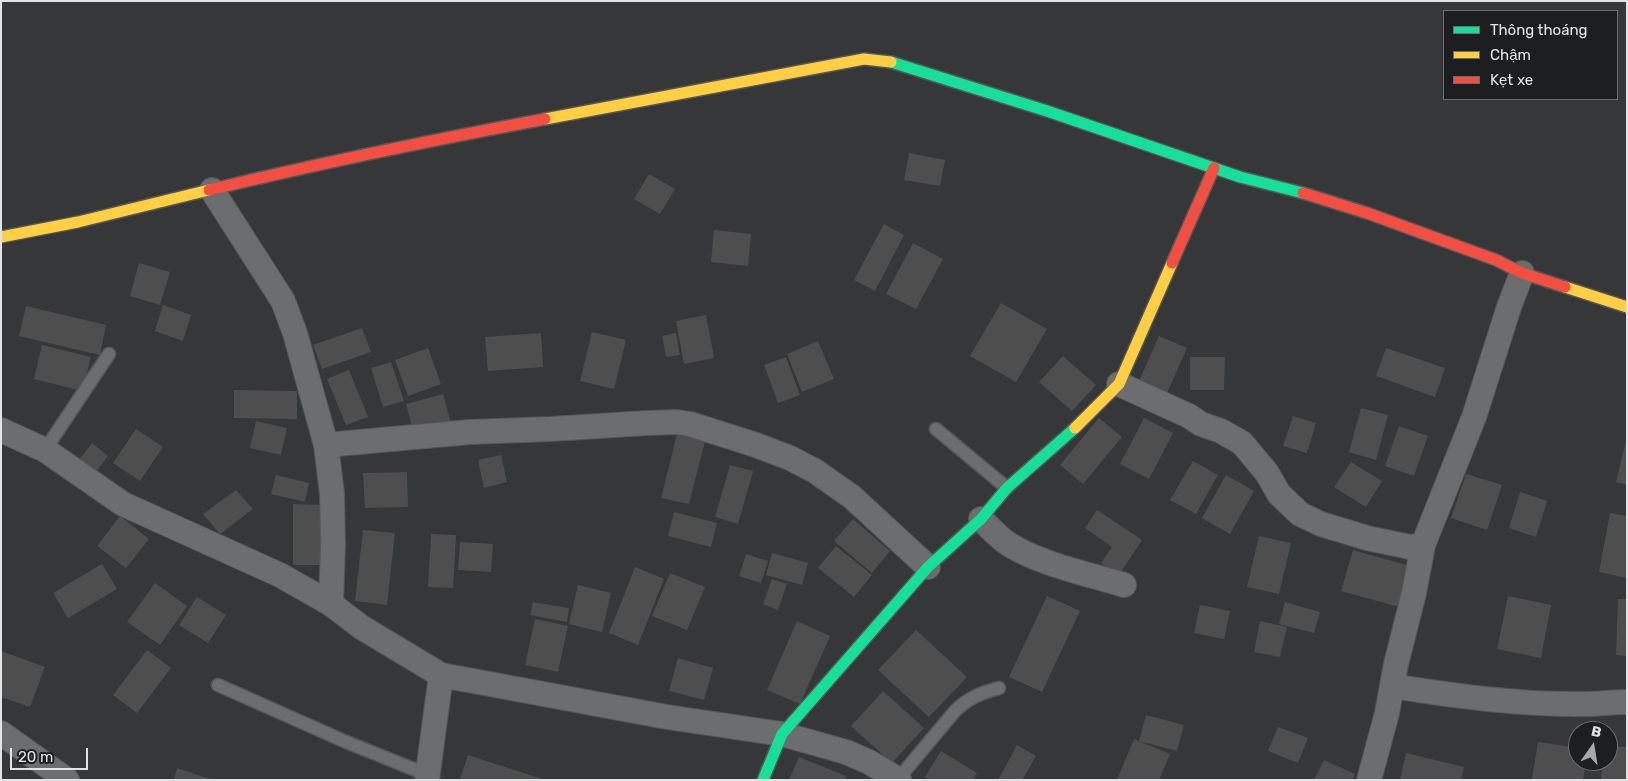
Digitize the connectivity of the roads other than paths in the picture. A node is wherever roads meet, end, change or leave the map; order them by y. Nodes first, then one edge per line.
1 (1214, 168) junction
2 (212, 190) junction
3 (1, 237) edge
4 (1522, 273) junction
5 (1627, 307) edge
6 (109, 354) dead end
7 (1119, 384) junction
8 (936, 429) dead end
9 (1, 430) edge
10 (326, 445) junction
11 (45, 450) junction
12 (1007, 488) junction
13 (981, 519) junction
14 (1423, 545) junction
15 (928, 567) junction
16 (1124, 584) dead end
17 (331, 604) junction
18 (441, 675) junction
19 (218, 685) dead end
20 (1392, 686) junction
21 (999, 688) dead end
22 (1627, 702) edge
23 (1, 732) edge
24 (782, 734) junction
25 (54, 776) edge
26 (427, 777) edge
27 (898, 779) edge
28 (763, 780) edge
29 (1369, 780) edge

1 - 2 street
1 - 4 street
1 - 7 street
2 - 3 street
2 - 10 street
4 - 5 street
4 - 14 street
6 - 11 lane
7 - 12 street
7 - 14 street
8 - 12 lane
9 - 11 street
10 - 15 street
10 - 17 street
11 - 17 street
12 - 13 street
13 - 15 street
13 - 16 street
14 - 20 street
15 - 24 street
17 - 18 street
18 - 24 street
18 - 26 street
19 - 26 lane
20 - 22 street
20 - 29 street
21 - 27 lane
23 - 25 street
24 - 27 street
24 - 28 street

